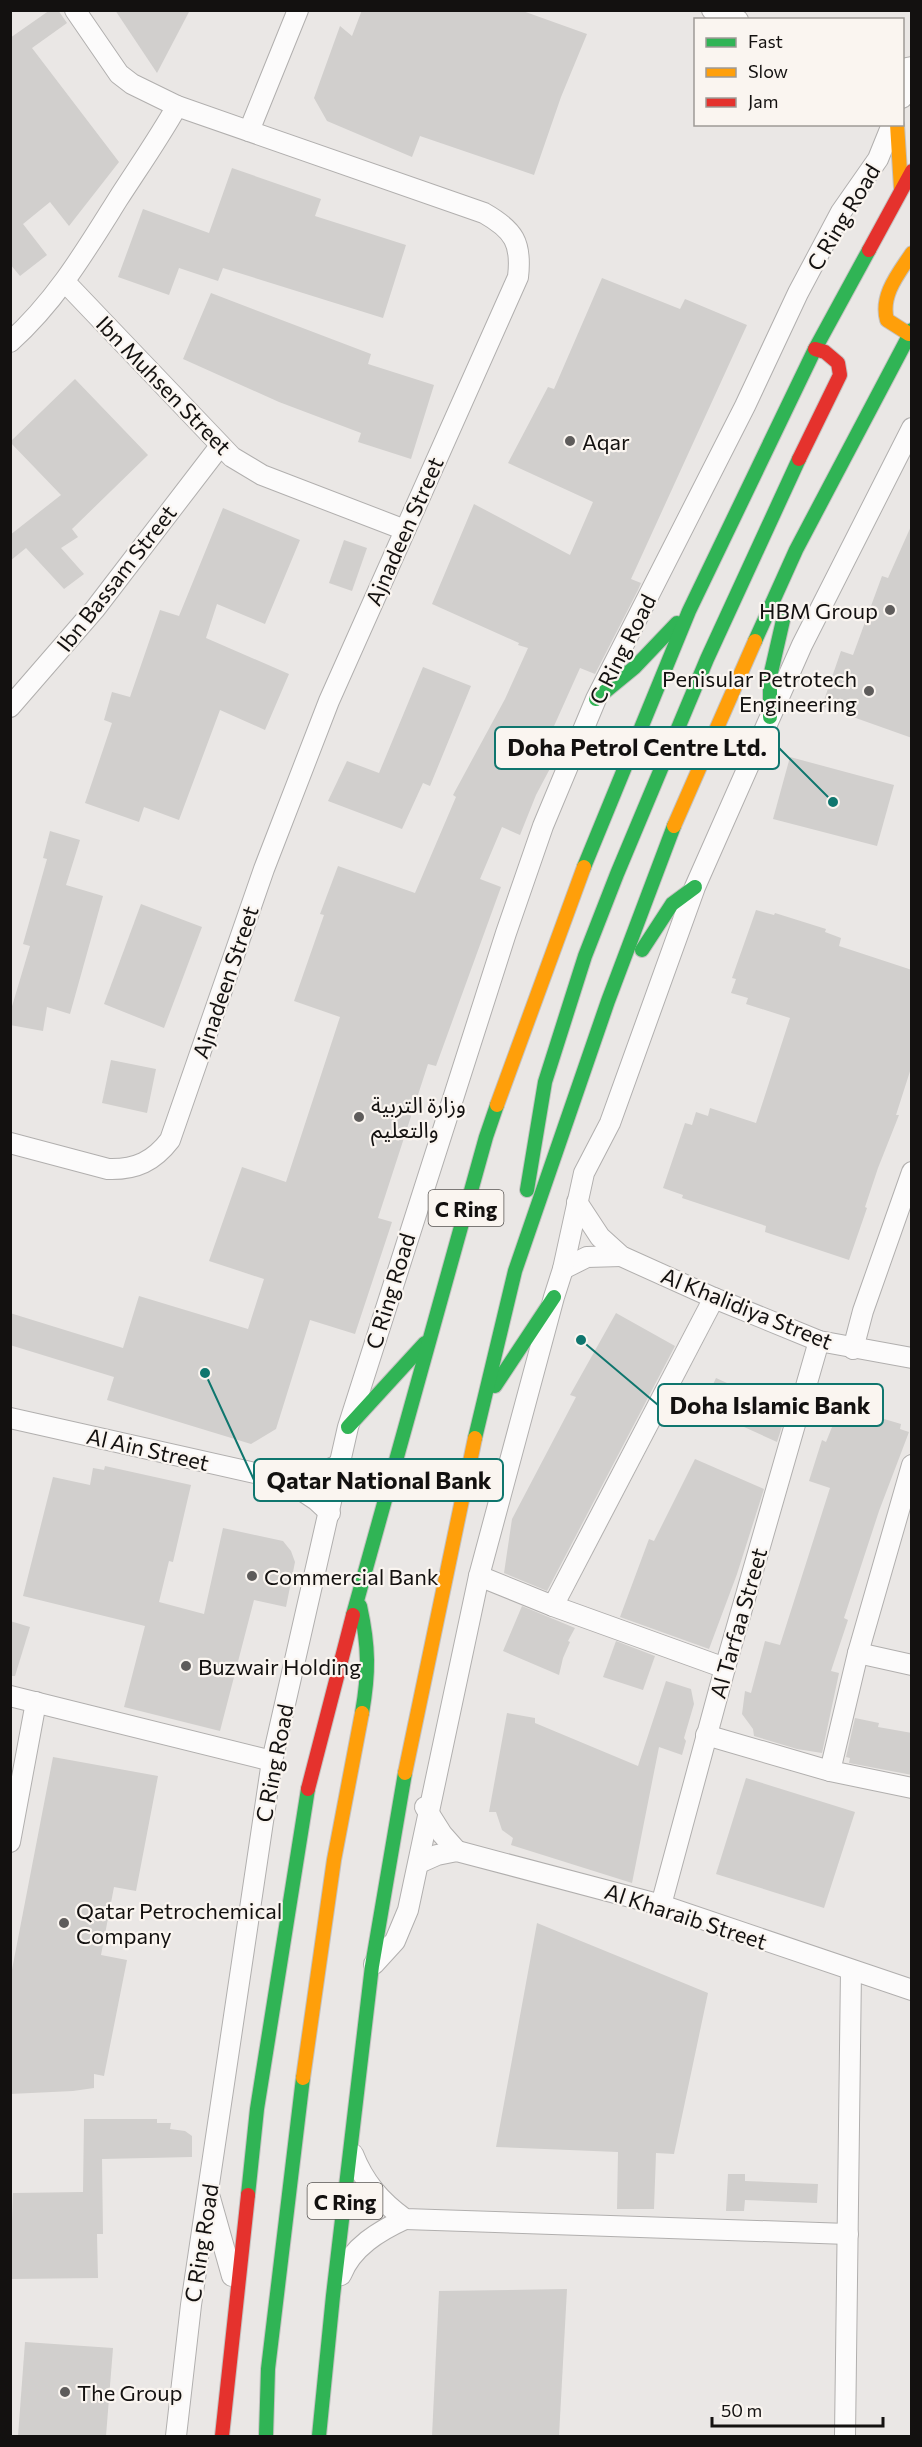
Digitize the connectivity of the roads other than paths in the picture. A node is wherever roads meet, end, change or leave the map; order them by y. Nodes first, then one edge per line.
1 (75, 10) edge
2 (298, 10) edge
3 (712, 10) edge
4 (733, 18) edge
5 (912, 83) edge
6 (904, 96) edge
7 (177, 105) junction
8 (891, 126) edge
9 (897, 126) edge
10 (249, 130) junction
11 (912, 171) edge
12 (901, 188) junction
13 (912, 252) edge
14 (65, 282) junction
15 (910, 332) edge
16 (10, 342) edge
17 (815, 349) junction
18 (912, 428) edge
19 (219, 446) junction
20 (405, 530) junction
21 (796, 550) junction
22 (689, 611) junction
23 (596, 699) junction
24 (10, 707) edge
25 (770, 717) junction
26 (695, 886) junction
27 (608, 1001) junction
28 (10, 1143) edge
29 (912, 1172) edge
30 (577, 1202) junction
31 (621, 1256) junction
32 (563, 1269) junction
33 (515, 1271) junction
34 (554, 1297) junction
35 (714, 1298) junction
36 (428, 1339) junction
37 (819, 1341) junction
38 (853, 1349) junction
39 (912, 1358) edge
40 (482, 1405) junction
41 (10, 1418) edge
42 (348, 1427) junction
43 (340, 1464) junction
44 (912, 1465) edge
45 (286, 1480) junction
46 (330, 1513) junction
47 (480, 1576) junction
48 (358, 1599) junction
49 (553, 1606) junction
50 (858, 1653) junction
51 (912, 1665) edge
52 (725, 1668) junction
53 (10, 1696) edge
54 (36, 1702) junction
55 (706, 1735) junction
56 (272, 1761) junction
57 (830, 1771) junction
58 (405, 1774) junction
59 (912, 1788) edge
60 (429, 1812) junction
61 (10, 1842) edge
62 (457, 1851) junction
63 (419, 1863) junction
64 (661, 1905) junction
65 (372, 1966) junction
66 (851, 1970) junction
67 (912, 1990) edge
68 (351, 2151) junction
69 (209, 2192) junction
70 (405, 2219) junction
71 (848, 2234) junction
72 (237, 2290) junction
73 (333, 2296) junction
74 (176, 2436) edge
75 (222, 2436) edge
76 (266, 2436) edge
77 (319, 2436) edge
78 (845, 2436) edge

1 - 7 street, Ajnadeen Street
2 - 10 street
3 - 4 street
5 - 6 street
7 - 10 street, Ajnadeen Street
7 - 14 street
8 - 23 street, C Ring Road
9 - 12 highway
10 - 20 street, Ajnadeen Street
11 - 12 highway, C Ring Road / C Ring
12 - 17 highway, C Ring Road / C Ring
13 - 15 highway
14 - 16 street
14 - 19 street, Ibn Muhsen Street
15 - 21 highway, C Ring
17 - 22 highway, C Ring Road / C Ring
17 - 33 highway
18 - 25 street
19 - 20 street, Ibn Muhsen Street
19 - 24 street, Ibn Bassam Street
20 - 28 street, Ajnadeen Street
21 - 25 highway
21 - 27 highway, C Ring
22 - 23 highway
22 - 36 highway, C Ring Road / C Ring
23 - 42 street, C Ring Road
25 - 26 street
26 - 27 highway
26 - 30 street
27 - 33 highway, C Ring
29 - 38 street
30 - 31 street, Al Khalidiya Street
30 - 32 street
31 - 32 street, Al Khalidiya Street
31 - 35 street, Al Khalidiya Street
32 - 34 street
33 - 40 highway, C Ring
34 - 40 highway
34 - 47 street
35 - 37 street, Al Khalidiya Street
35 - 49 street
36 - 42 highway
36 - 48 highway, C Ring Road / C Ring
37 - 38 street, Al Khalidiya Street
37 - 52 street, Al Tarfaa Street
38 - 39 street, Al Khalidiya Street
40 - 58 highway, C Ring
41 - 45 street, Al Ain Street
42 - 43 street, C Ring Road
43 - 45 street, Al Ain Street
43 - 46 street, C Ring Road
44 - 50 street
45 - 46 street, Al Ain Street
46 - 56 street, C Ring Road
47 - 49 street
47 - 60 street
48 - 72 highway, C Ring Road / C Ring
48 - 76 highway
49 - 52 street
50 - 51 street
50 - 57 street
52 - 55 street, Al Tarfaa Street
53 - 54 street
54 - 56 street
54 - 61 street
55 - 57 street
55 - 64 street, Al Tarfaa Street
56 - 69 street, C Ring Road
57 - 59 street
58 - 60 street
58 - 65 highway, C Ring
60 - 62 street
60 - 63 street
62 - 63 street
62 - 64 street, Al Kharaib Street
63 - 65 street
64 - 66 street, Al Kharaib Street
65 - 68 highway, C Ring
66 - 67 street, Al Kharaib Street
66 - 71 street
68 - 70 street
68 - 73 highway, C Ring
69 - 72 street
69 - 74 street, C Ring Road
70 - 71 street
70 - 73 street
71 - 78 street
72 - 75 highway, C Ring Road / C Ring
73 - 77 highway, C Ring

